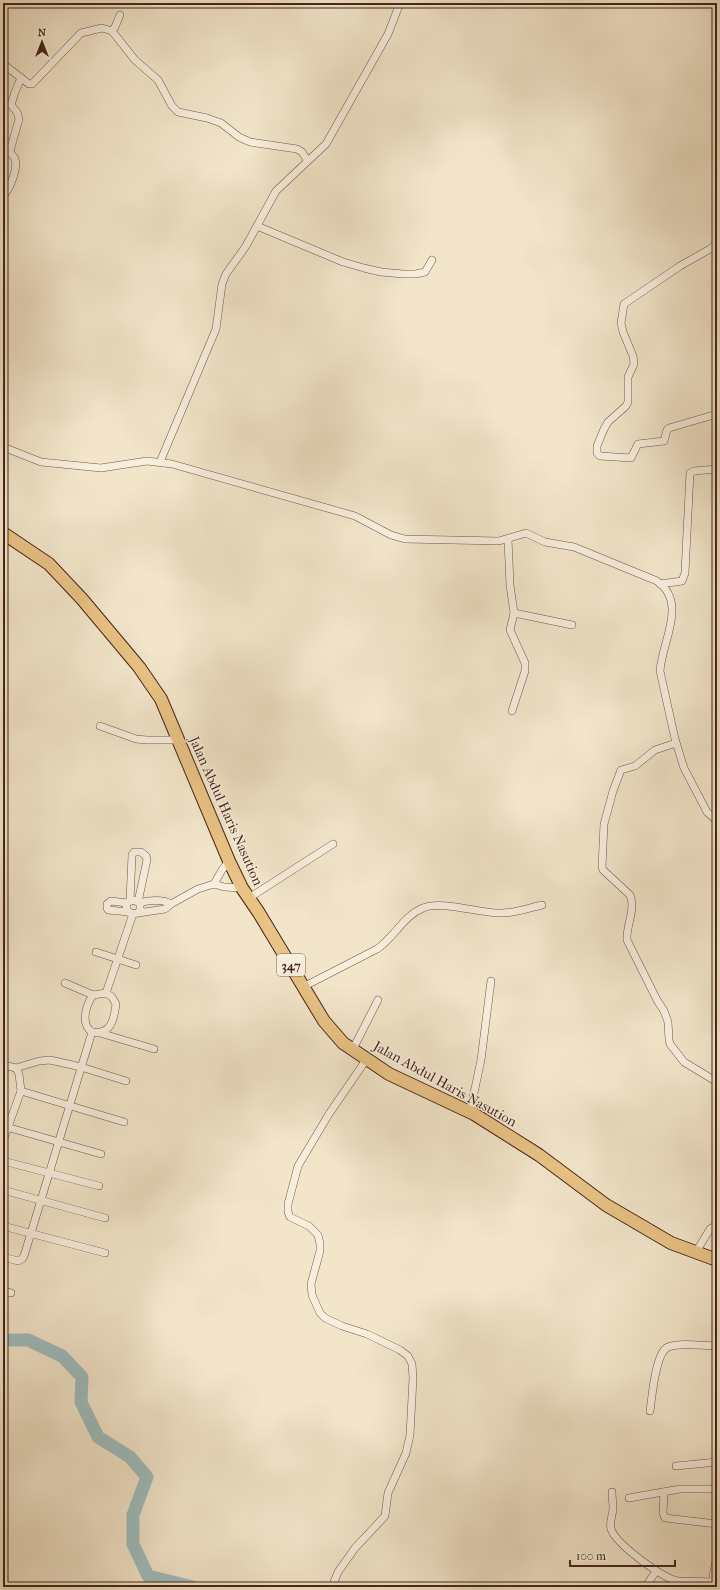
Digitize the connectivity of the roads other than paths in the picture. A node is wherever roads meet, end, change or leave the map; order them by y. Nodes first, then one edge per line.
1 (400, 3) edge
2 (120, 15) dead end
3 (112, 31) junction
4 (3, 64) edge
5 (21, 78) junction
6 (307, 160) junction
7 (3, 196) edge
8 (257, 226) junction
9 (717, 243) edge
10 (432, 260) dead end
11 (717, 414) edge
12 (3, 447) edge
13 (160, 462) junction
14 (717, 470) edge
15 (3, 533) edge
16 (508, 540) junction
17 (660, 584) junction
18 (514, 613) junction
19 (572, 625) dead end
20 (512, 711) dead end
21 (100, 726) dead end
22 (178, 740) junction
23 (676, 743) junction
24 (717, 821) edge
25 (333, 844) dead end
26 (229, 861) junction
27 (214, 884) junction
28 (246, 893) junction
29 (129, 902) junction
30 (139, 903) junction
31 (171, 904) junction
32 (542, 904) dead end
33 (133, 913) junction
34 (96, 952) dead end
35 (118, 959) junction
36 (136, 965) dead end
37 (491, 981) dead end
38 (65, 983) dead end
39 (303, 987) junction
40 (106, 993) junction
41 (93, 995) junction
42 (378, 1000) dead end
43 (92, 1032) junction
44 (100, 1033) junction
45 (154, 1049) dead end
46 (353, 1049) junction
47 (366, 1060) junction
48 (3, 1065) edge
49 (16, 1068) junction
50 (81, 1068) junction
51 (126, 1081) dead end
52 (717, 1082) edge
53 (21, 1091) junction
54 (70, 1105) junction
55 (470, 1112) junction
56 (124, 1122) dead end
57 (5, 1126) edge
58 (3, 1141) edge
59 (59, 1142) junction
60 (101, 1154) dead end
61 (3, 1160) edge
62 (50, 1172) junction
63 (99, 1186) dead end
64 (3, 1190) edge
65 (41, 1200) junction
66 (105, 1218) dead end
67 (717, 1225) edge
68 (3, 1226) edge
69 (30, 1238) junction
70 (696, 1252) junction
71 (105, 1253) dead end
72 (3, 1257) edge
73 (717, 1260) edge
74 (3, 1291) edge
75 (11, 1294) dead end
76 (717, 1346) edge
77 (650, 1411) dead end
78 (717, 1462) edge
79 (676, 1466) dead end
80 (717, 1489) edge
81 (612, 1492) dead end
82 (664, 1492) junction
83 (629, 1498) dead end
84 (717, 1524) edge
85 (717, 1556) edge
86 (656, 1571) junction
87 (715, 1579) edge
88 (647, 1585) dead end
89 (332, 1587) edge

1 - 6 street
2 - 3 street
3 - 5 street
3 - 6 street
4 - 5 street
5 - 7 street
6 - 8 street
8 - 10 street
8 - 13 street
9 - 11 street
12 - 13 street
13 - 16 street
14 - 17 street
15 - 22 main road, Jalan Abdul Haris Nasution / 347
16 - 17 street
16 - 18 street
17 - 23 street
18 - 19 street
18 - 20 street
21 - 22 street
22 - 26 main road, Jalan Abdul Haris Nasution / 347
23 - 24 street
23 - 52 street
25 - 28 street
26 - 27 street
26 - 28 main road, Jalan Abdul Haris Nasution / 347
27 - 28 street
27 - 31 street
28 - 39 main road, Jalan Abdul Haris Nasution / 347
29 - 30 street
29 - 30 street
29 - 33 street
29 - 33 street
30 - 31 street
30 - 33 street
31 - 33 street
32 - 39 street
33 - 35 street
34 - 35 street
35 - 36 street
35 - 40 street
37 - 55 street
38 - 41 street
39 - 46 main road, Jalan Abdul Haris Nasution / 347
40 - 41 street
40 - 44 street
41 - 43 street
42 - 46 street
43 - 44 street
43 - 50 street
44 - 45 street
46 - 47 main road, Jalan Abdul Haris Nasution / 347
47 - 55 main road, Jalan Abdul Haris Nasution / 347
47 - 89 street
48 - 49 street
49 - 50 street
49 - 53 street
50 - 51 street
50 - 54 street
53 - 54 street
53 - 57 street
54 - 56 street
54 - 59 street
55 - 70 main road, Jalan Abdul Haris Nasution / 347
57 - 58 street
57 - 59 street
59 - 60 street
59 - 62 street
61 - 62 street
62 - 63 street
62 - 65 street
64 - 65 street
65 - 66 street
65 - 69 street
67 - 70 street
68 - 69 street
69 - 71 street
69 - 72 street
70 - 73 main road, Jalan Abdul Haris Nasution / 347
74 - 75 street
76 - 77 street
78 - 79 street
80 - 82 street
81 - 86 street
82 - 83 street
82 - 84 street
85 - 87 street
86 - 87 street
86 - 88 street

